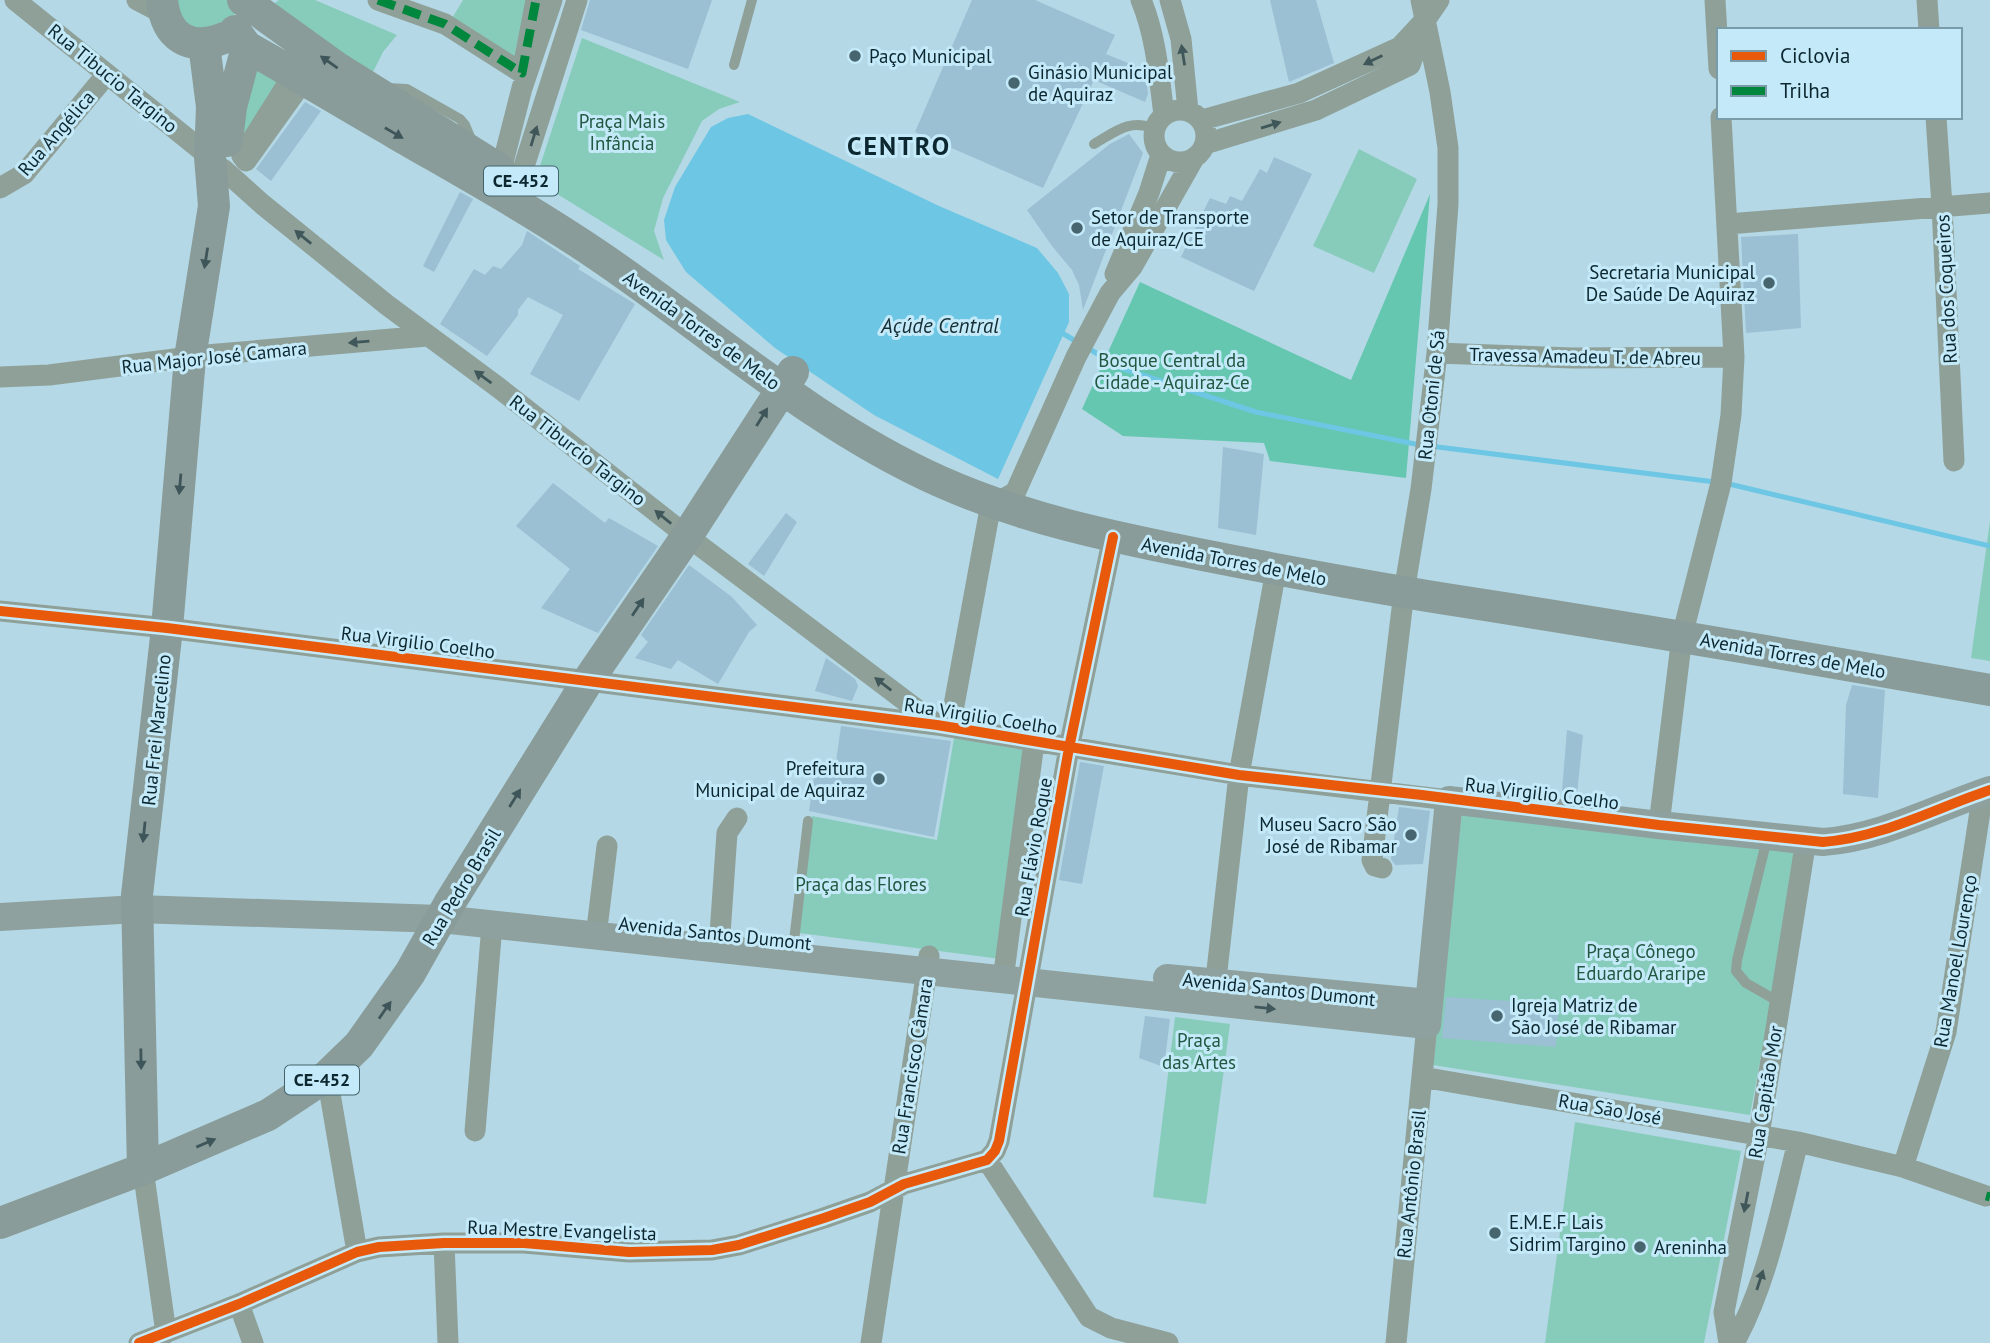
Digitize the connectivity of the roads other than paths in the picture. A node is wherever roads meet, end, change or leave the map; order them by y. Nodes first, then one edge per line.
1 (15, 0) edge
2 (243, 0) edge
3 (378, 0) edge
4 (536, 0) edge
5 (552, 0) edge
6 (577, 0) edge
7 (752, 0) edge
8 (1141, 0) edge
9 (1170, 0) edge
10 (1439, 0) edge
11 (1715, 0) edge
12 (1927, 0) edge
13 (154, 4) edge
14 (1424, 9) edge
15 (1929, 28) edge
16 (1717, 34) edge
17 (241, 39) junction
18 (204, 44) junction
19 (734, 65) dead end
20 (107, 74) junction
21 (1195, 116) junction
22 (1721, 119) edge
23 (1936, 119) edge
24 (1159, 122) junction
25 (1094, 144) dead end
26 (1200, 151) junction
27 (1161, 155) junction
28 (217, 163) junction
29 (503, 181) junction
30 (0, 188) edge
31 (1990, 203) edge
32 (1942, 206) junction
33 (1728, 224) junction
34 (1110, 293) junction
35 (427, 336) junction
36 (1437, 353) junction
37 (190, 358) junction
38 (1734, 358) junction
39 (0, 377) edge
40 (787, 380) junction
41 (1954, 461) dead end
42 (1004, 498) junction
43 (687, 536) junction
44 (1113, 537) junction
45 (1276, 570) junction
46 (1406, 582) junction
47 (0, 611) edge
48 (167, 628) junction
49 (1684, 628) junction
50 (1990, 677) edge
51 (587, 682) junction
52 (1990, 690) edge
53 (943, 726) junction
54 (1034, 742) junction
55 (1069, 748) junction
56 (1238, 775) junction
57 (1380, 790) junction
58 (1987, 791) edge
59 (1449, 800) junction
60 (737, 818) dead end
61 (808, 821) dead end
62 (1660, 825) junction
63 (1768, 836) junction
64 (1806, 839) junction
65 (607, 846) dead end
66 (1382, 869) dead end
67 (0, 902) edge
68 (137, 902) junction
69 (445, 912) junction
70 (0, 917) edge
71 (598, 920) junction
72 (492, 926) junction
73 (720, 934) junction
74 (794, 942) junction
75 (928, 964) junction
76 (1016, 974) junction
77 (1214, 992) junction
78 (1779, 1002) junction
79 (1428, 1014) junction
80 (327, 1076) junction
81 (1422, 1077) junction
82 (475, 1131) dead end
83 (1759, 1135) junction
84 (1798, 1142) junction
85 (986, 1160) junction
86 (1903, 1167) junction
87 (143, 1169) junction
88 (893, 1189) junction
89 (1986, 1196) dead end
90 (0, 1223) edge
91 (444, 1243) junction
92 (357, 1252) junction
93 (239, 1304) junction
94 (166, 1333) junction
95 (1110, 1336) edge
96 (139, 1343) edge
97 (253, 1343) edge
98 (448, 1343) edge
99 (871, 1343) edge
100 (1168, 1343) edge
101 (1396, 1343) edge
102 (1732, 1343) edge

1 - 20 street, Rua Tibucio Targino
2 - 17 main road
29 -> 2 main road, Avenida Torres de Melo / CE-452
3 - 4 street
5 - 29 street
29 -> 6 street
7 - 19 lane
8 - 24 street
21 -> 9 street
10 - 14 street
11 - 16 street
12 - 15 street
13 - 18 main road
14 -> 21 street
26 -> 14 street
14 - 36 street, Rua Otoni de Sá
17 - 18 main road
17 - 28 main road
17 -> 29 main road, Avenida Torres de Melo
18 - 28 main road, Rua Frei Marcelino
20 - 28 street, Rua Tibucio Targino
20 - 30 street, Rua Angélica
21 - 24 street
21 - 26 street
22 - 33 street
23 - 32 street, Rua dos Coqueiros
24 - 25 lane
24 - 27 street
26 - 27 street
26 - 34 street
27 - 34 street
35 -> 28 street, Rua Tiburcio Targino
28 -> 37 main road, Rua Frei Marcelino
29 - 40 main road, Avenida Torres de Melo
31 - 32 street
32 - 33 street
32 - 41 street, Rua dos Coqueiros
33 - 38 street
34 - 42 street
35 -> 37 street, Rua Major José Camara
43 -> 35 street, Rua Tiburcio Targino
36 - 38 street, Travessa Amadeu T. de Abreu
36 - 46 street, Rua Otoni de Sá
37 - 39 street, Rua Major José Camara
37 -> 48 main road, Rua Frei Marcelino
38 - 49 street
40 - 42 main road, Avenida Torres de Melo
43 -> 40 main road, Rua Pedro Brasil / CE-452
42 - 44 main road, Avenida Torres de Melo
42 - 46 main road, Avenida Torres de Melo
42 - 53 street
51 -> 43 main road, Rua Pedro Brasil / CE-452
53 -> 43 street, Rua Tiburcio Targino
44 - 45 main road, Avenida Torres de Melo
44 - 55 street, Rua Flávio Roque
45 - 46 main road, Avenida Torres de Melo
45 - 56 street
46 - 49 main road, Avenida Torres de Melo
46 - 57 street, Rua Otoni de Sá
47 - 48 street, Rua Virgilio Coelho
48 - 51 street, Rua Virgilio Coelho
48 -> 68 main road, Rua Frei Marcelino
49 - 50 main road, Avenida Torres de Melo
49 - 52 main road, Avenida Torres de Melo
49 - 62 street
51 - 53 street, Rua Virgilio Coelho
69 -> 51 main road, Rua Pedro Brasil / CE-452
53 - 54 street, Rua Virgilio Coelho
54 - 55 street, Rua Virgilio Coelho
54 - 76 street, Rua Flávio Roque
55 - 56 street, Rua Virgilio Coelho
55 - 76 street, Rua Flávio Roque
56 - 57 street, Rua Virgilio Coelho
56 - 77 street
57 - 59 street, Rua Virgilio Coelho
57 - 66 street, Rua Otoni de Sá
58 - 64 street, Rua Virgilio Coelho
58 - 86 street, Rua Manoel Lourenço
59 - 62 street, Rua Virgilio Coelho
59 - 79 street
60 - 73 street
61 - 74 lane
62 - 63 street, Rua Virgilio Coelho
63 - 64 street, Rua Virgilio Coelho
63 - 78 lane
64 - 78 street, Rua Capitão Mor
65 - 71 street
67 - 68 street, Avenida Santos Dumont
68 - 69 street, Avenida Santos Dumont
68 - 70 street, Avenida Santos Dumont
68 -> 87 main road, Rua Frei Marcelino
69 - 71 street, Avenida Santos Dumont
69 - 72 street, Avenida Santos Dumont
80 -> 69 main road, Rua Pedro Brasil / CE-452
71 - 73 street, Avenida Santos Dumont
72 - 75 street, Avenida Santos Dumont
72 - 82 street
73 - 74 street, Avenida Santos Dumont
74 - 75 street, Avenida Santos Dumont
75 - 76 street, Avenida Santos Dumont
75 - 88 street, Rua Francisco Câmara
76 - 77 street, Avenida Santos Dumont
76 - 85 street, Rua Flávio Roque
77 - 79 street, Avenida Santos Dumont
78 - 83 street, Rua Capitão Mor
79 - 81 street, Rua Antônio Brasil
87 -> 80 main road, Rua Pedro Brasil / CE-452
80 - 92 street
81 - 83 street, Rua São José
81 - 101 street, Rua Antônio Brasil
83 - 84 street, Rua São José
83 -> 102 street, Rua Capitão Mor
84 - 86 street, Rua São José
102 -> 84 street, Rua Capitão Mor
85 - 88 street, Rua Mestre Evangelista
85 - 95 street
86 - 89 street, Rua São José
87 - 90 main road, Rua Pedro Brasil / CE-452
87 - 94 street, Rua Frei Marcelino
88 - 91 street, Rua Mestre Evangelista
88 - 99 street, Rua Francisco Câmara
91 - 92 street, Rua Mestre Evangelista
91 - 98 street
92 - 93 street, Rua Mestre Evangelista
93 - 94 street, Rua Mestre Evangelista
93 - 97 street
94 - 96 street, Rua Mestre Evangelista
95 - 100 street

